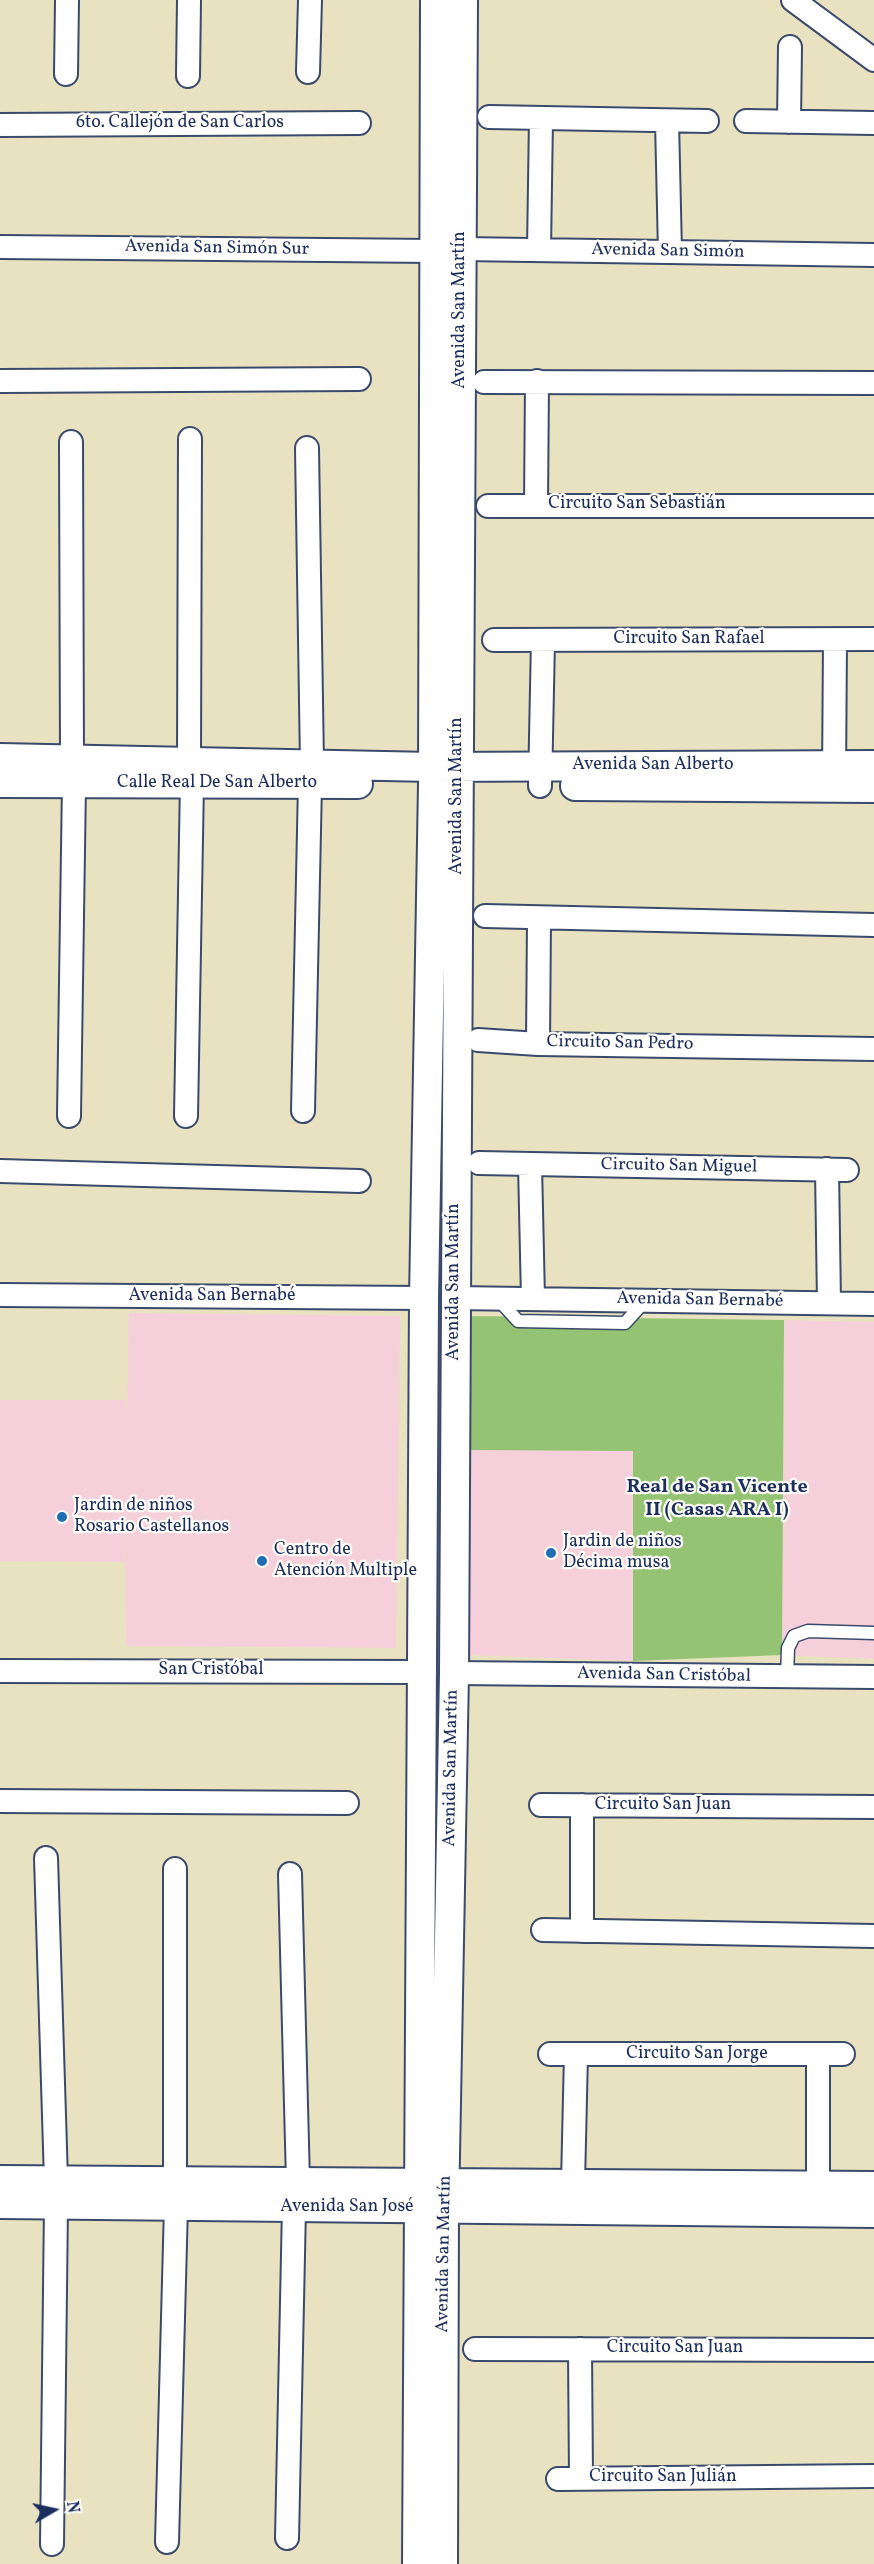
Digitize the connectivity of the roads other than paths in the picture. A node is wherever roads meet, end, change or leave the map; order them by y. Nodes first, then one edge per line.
1 (67, 0) edge
2 (189, 0) edge
3 (310, 0) edge
4 (435, 0) edge
5 (463, 0) edge
6 (793, 0) edge
7 (790, 47) dead end
8 (874, 60) edge
9 (308, 72) dead end
10 (66, 74) dead end
11 (188, 76) dead end
12 (489, 117) dead end
13 (541, 118) junction
14 (667, 121) junction
15 (707, 121) dead end
16 (746, 121) dead end
17 (789, 122) junction
18 (359, 123) dead end
19 (874, 123) edge
20 (0, 125) edge
21 (0, 247) edge
22 (448, 250) junction
23 (539, 250) junction
24 (670, 252) junction
25 (874, 255) edge
26 (359, 379) dead end
27 (0, 381) edge
28 (537, 381) junction
29 (484, 382) dead end
30 (874, 382) edge
31 (190, 439) dead end
32 (71, 442) dead end
33 (307, 448) dead end
34 (536, 505) junction
35 (488, 506) dead end
36 (874, 506) edge
37 (873, 639) edge
38 (494, 640) dead end
39 (543, 640) junction
40 (835, 640) junction
41 (0, 758) edge
42 (874, 765) edge
43 (190, 771) junction
44 (73, 772) junction
45 (311, 774) junction
46 (446, 776) junction
47 (540, 776) junction
48 (834, 777) junction
49 (0, 783) edge
50 (874, 788) edge
51 (485, 916) dead end
52 (538, 918) junction
53 (874, 926) edge
54 (478, 1040) dead end
55 (538, 1044) junction
56 (874, 1049) edge
57 (303, 1111) dead end
58 (69, 1116) dead end
59 (186, 1116) dead end
60 (479, 1163) dead end
61 (530, 1165) junction
62 (0, 1171) edge
63 (359, 1181) dead end
64 (0, 1295) edge
65 (424, 1298) junction
66 (455, 1298) junction
67 (498, 1299) junction
68 (533, 1299) junction
69 (645, 1301) junction
70 (828, 1303) junction
71 (874, 1304) edge
72 (874, 1633) edge
73 (0, 1671) edge
74 (422, 1672) junction
75 (454, 1673) junction
76 (874, 1677) edge
77 (787, 1678) junction
78 (0, 1801) edge
79 (347, 1803) dead end
80 (541, 1805) dead end
81 (582, 1805) junction
82 (874, 1807) edge
83 (46, 1858) dead end
84 (175, 1869) dead end
85 (290, 1874) dead end
86 (543, 1930) dead end
87 (582, 1931) junction
88 (874, 1936) edge
89 (550, 2054) dead end
90 (576, 2054) junction
91 (843, 2054) dead end
92 (818, 2055) junction
93 (0, 2180) edge
94 (573, 2183) junction
95 (818, 2185) junction
96 (874, 2186) edge
97 (56, 2192) junction
98 (175, 2193) junction
99 (296, 2194) junction
100 (432, 2196) junction
101 (0, 2204) edge
102 (874, 2213) edge
103 (475, 2349) dead end
104 (580, 2349) junction
105 (874, 2350) edge
106 (874, 2476) edge
107 (581, 2479) junction
108 (558, 2480) dead end
109 (287, 2538) dead end
110 (167, 2542) dead end
111 (52, 2544) dead end
112 (417, 2564) edge
113 (442, 2564) edge

1 - 10 street
2 - 11 street
3 - 9 street
4 - 22 street, Avenida San Martín
5 - 22 street, Avenida San Martín
6 - 8 street
7 - 17 street
12 - 13 street
13 - 14 street
13 - 23 street
14 - 15 street
14 - 24 street
16 - 17 street
17 - 19 street
18 - 20 street, 6to. Callejón de San Carlos
21 - 22 street, Avenida San Simón Sur
22 - 23 street, Avenida San Simón
22 - 46 street, Avenida San Martín
23 - 24 street, Avenida San Simón
24 - 25 street, Avenida San Simón
26 - 27 street
28 - 29 street
28 - 30 street
28 - 34 street, Circuito San Sebastián
31 - 43 street
32 - 44 street
33 - 45 street
34 - 35 street
34 - 36 street, Circuito San Sebastián
37 - 40 street, Circuito San Rafael
38 - 39 street, Circuito San Rafael
39 - 40 street, Circuito San Rafael
39 - 47 street
40 - 48 street
41 - 44 street, Calle Real De San Alberto
42 - 48 street, Avenida San Alberto
43 - 44 street, Calle Real De San Alberto
43 - 45 street, Calle Real De San Alberto
43 - 59 street
44 - 49 street, Calle Real De San Alberto
44 - 58 street
45 - 46 street, Calle Real De San Alberto
45 - 57 street
46 - 47 street, Avenida San Alberto
46 - 65 street, Avenida San Martín
46 - 66 street, Avenida San Martín
47 - 48 street, Avenida San Alberto
48 - 50 street, Avenida San Alberto
51 - 52 street
52 - 53 street
52 - 55 street, Circuito San Pedro
54 - 55 street
55 - 56 street, Circuito San Pedro
60 - 61 street, Circuito San Miguel
61 - 68 street
61 - 70 street, Circuito San Miguel
62 - 63 street
64 - 65 street, Avenida San Bernabé
65 - 74 street, Avenida San Martín
66 - 67 street, Avenida San Bernabé
66 - 75 street, Avenida San Martín
67 - 68 street, Avenida San Bernabé
67 - 69 lane
68 - 69 street, Avenida San Bernabé
69 - 70 street, Avenida San Bernabé
70 - 71 street, Avenida San Bernabé
72 - 77 lane
73 - 74 street, San Cristóbal
74 - 100 street, Avenida San Martín
75 - 77 street, Avenida San Cristóbal
75 - 100 street, Avenida San Martín
76 - 77 street, Avenida San Cristóbal
78 - 79 street
80 - 81 street
81 - 82 street, Circuito San Juan
81 - 87 street, Circuito San Juan
83 - 97 street
84 - 98 street
85 - 99 street
86 - 87 street
87 - 88 street
89 - 90 street, Circuito San Jorge
90 - 92 street, Circuito San Jorge
90 - 94 street
91 - 92 street, Circuito San Jorge
92 - 95 street
93 - 97 street, Avenida San José
94 - 95 street, Avenida San José
94 - 100 street, Avenida San José
95 - 96 street, Avenida San José
97 - 98 street, Avenida San José
97 - 101 street, Avenida San José
97 - 111 street
98 - 99 street, Avenida San José
98 - 110 street
99 - 100 street, Avenida San José
99 - 109 street
100 - 102 street, Avenida San José
100 - 112 street, Avenida San Martín
100 - 113 street, Avenida San Martín
103 - 104 street, Circuito San Juan
104 - 105 street, Circuito San Juan
104 - 107 street, Circuito San Julián
106 - 107 street, Circuito San Julián
107 - 108 street

